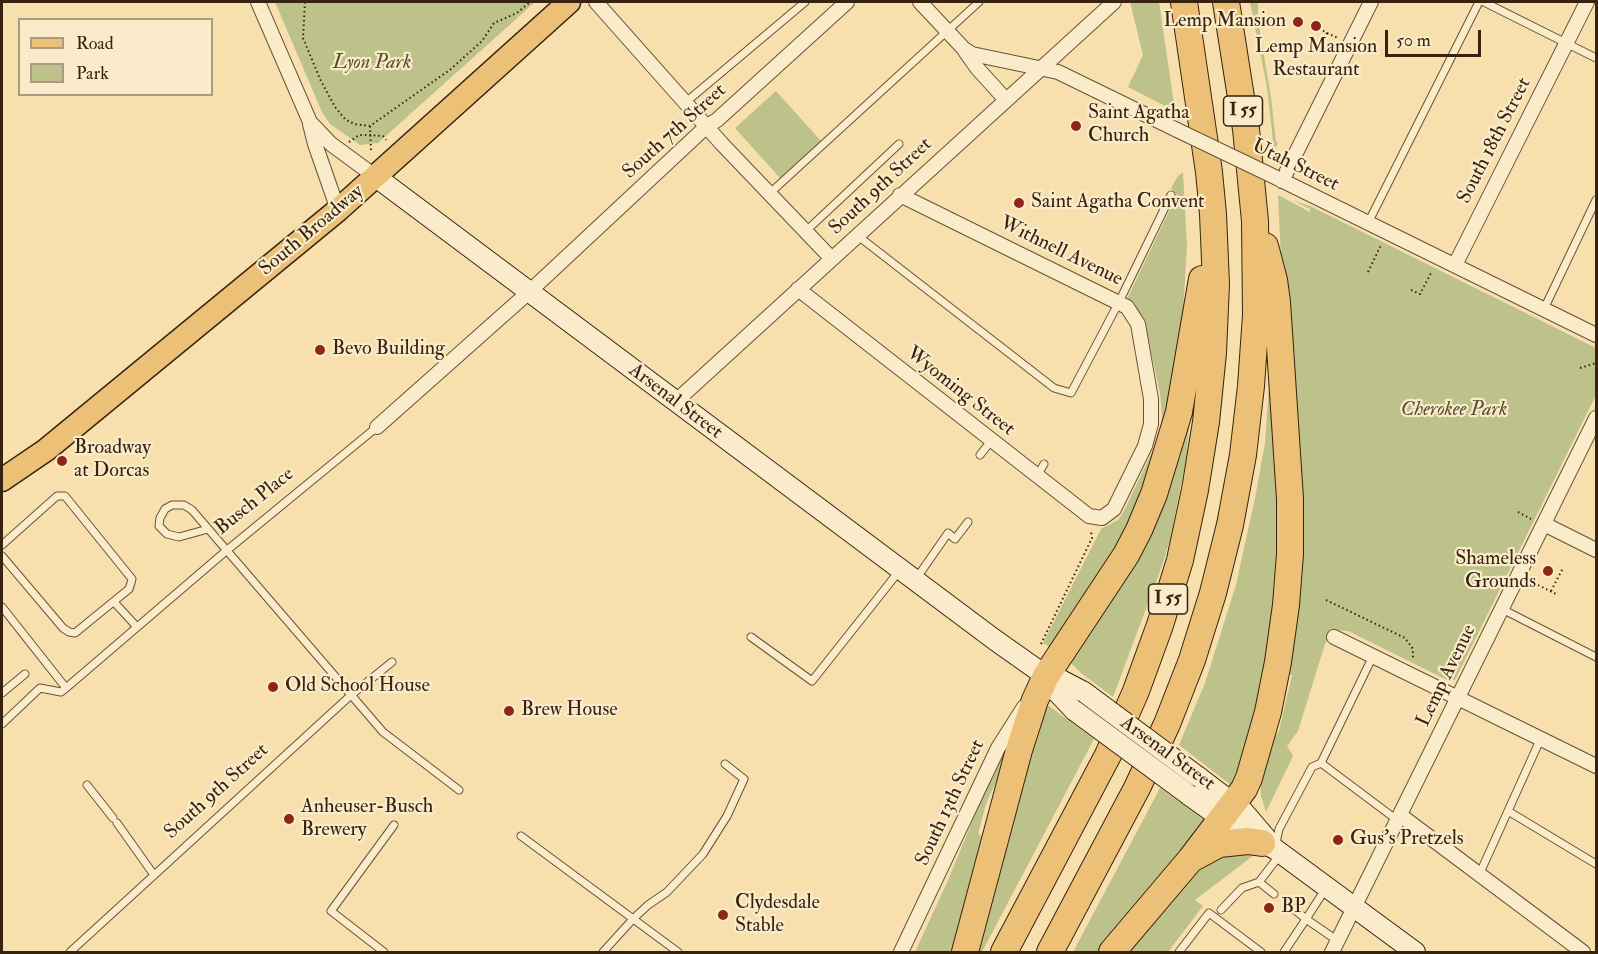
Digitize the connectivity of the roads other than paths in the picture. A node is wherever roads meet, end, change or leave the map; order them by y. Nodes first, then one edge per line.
1 (258, 2) edge
2 (569, 2) edge
3 (596, 2) edge
4 (848, 2) edge
5 (920, 2) edge
6 (979, 2) edge
7 (1114, 2) edge
8 (1184, 2) edge
9 (1226, 2) edge
10 (1371, 2) edge
11 (1479, 2) edge
12 (1484, 2) edge
13 (1587, 2) edge
14 (800, 3) edge
15 (947, 31) junction
16 (1566, 42) junction
17 (964, 49) junction
18 (1596, 58) edge
19 (1041, 67) junction
20 (1006, 100) junction
21 (686, 102) junction
22 (310, 122) junction
23 (706, 126) junction
24 (899, 144) dead end
25 (376, 177) junction
26 (1279, 179) junction
27 (770, 193) junction
28 (900, 195) junction
29 (1171, 195) dead end
30 (1596, 200) edge
31 (338, 210) junction
32 (1213, 214) junction
33 (1255, 221) junction
34 (1368, 223) junction
35 (806, 231) junction
36 (858, 236) junction
37 (832, 259) junction
38 (1455, 265) junction
39 (798, 289) junction
40 (529, 292) junction
41 (1119, 302) junction
42 (1544, 309) junction
43 (1596, 335) edge
44 (675, 402) junction
45 (1596, 418) edge
46 (377, 427) joint
47 (1591, 440) edge
48 (991, 441) junction
49 (46, 450) junction
50 (980, 455) dead end
51 (2, 480) edge
52 (2, 496) edge
53 (1102, 518) joint
54 (1537, 521) junction
55 (969, 522) dead end
56 (208, 529) junction
57 (2, 545) edge
58 (1596, 550) edge
59 (226, 551) junction
60 (2, 556) edge
61 (908, 576) junction
62 (114, 602) junction
63 (2, 607) edge
64 (1502, 609) junction
65 (137, 627) junction
66 (751, 637) dead end
67 (1334, 637) dead end
68 (1373, 656) junction
69 (1596, 657) edge
70 (392, 662) dead end
71 (25, 674) dead end
72 (1046, 676) junction
73 (66, 688) junction
74 (2, 693) edge
75 (350, 696) junction
76 (1458, 698) junction
77 (2, 724) edge
78 (1541, 738) junction
79 (1320, 763) junction
80 (725, 764) dead end
81 (1596, 766) edge
82 (87, 785) dead end
83 (459, 789) dead end
84 (1228, 811) junction
85 (1508, 811) junction
86 (1398, 817) junction
87 (394, 825) dead end
88 (521, 836) dead end
89 (1273, 848) junction
90 (1190, 860) junction
91 (1596, 864) edge
92 (154, 875) junction
93 (1479, 875) junction
94 (1259, 882) junction
95 (1326, 887) junction
96 (1274, 894) dead end
97 (1289, 905) dead end
98 (1355, 908) junction
99 (1221, 910) dead end
100 (1306, 918) junction
101 (633, 919) junction
102 (1335, 947) edge
103 (70, 952) edge
104 (384, 952) edge
105 (603, 952) edge
106 (678, 952) edge
107 (901, 952) edge
108 (965, 952) edge
109 (1004, 952) edge
110 (1050, 952) edge
111 (1112, 952) edge
112 (1179, 952) edge
113 (1261, 952) edge
114 (1284, 952) edge
115 (1415, 952) edge
116 (1583, 952) edge

1 - 22 street, Arsenal Street
2 - 25 main road, South Broadway
3 - 21 street
4 - 23 street, South 7th Street
5 - 15 street, Utah Street
6 - 15 lane
7 - 19 street, South 9th Street
8 - 32 highway, I 55
9 - 33 highway, I 55
10 - 26 street
11 - 34 lane
12 - 16 lane
13 - 16 street, South 18th Street
14 - 21 lane
15 - 17 street, Utah Street
15 - 27 lane
16 - 18 lane
16 - 38 street, South 18th Street
17 - 19 street, Utah Street
17 - 20 street
19 - 20 street, South 9th Street
19 - 26 street, Utah Street, bridge
20 - 28 street, South 9th Street
21 - 23 street
22 - 25 street, Arsenal Street
22 - 31 street, Arsenal Street
23 - 27 street
23 - 40 street, South 7th Street
24 - 35 lane
25 - 31 main road, South Broadway
25 - 40 main road, Arsenal Street
26 - 34 street, Utah Street
27 - 35 street
28 - 36 street, South 9th Street
28 - 41 street, Withnell Avenue
29 - 41 lane
30 - 42 lane
31 - 49 main road, South Broadway
32 - 72 highway
32 - 109 highway, I 55
33 - 84 highway
33 - 110 highway, I 55
34 - 38 street, Utah Street
35 - 37 street
36 - 37 street, South 9th Street
36 - 41 lane
37 - 39 street, South 9th Street
38 - 42 street, Utah Street
39 - 44 street, South 9th Street
39 - 48 street, Wyoming Street
40 - 44 main road, Arsenal Street
40 - 46 street, Busch Place
41 - 53 street, Withnell Avenue
42 - 43 street, Utah Street
44 - 61 main road, Arsenal Street
45 - 47 street, Lemp Avenue
46 - 59 lane, Busch Place
47 - 54 street, Lemp Avenue
48 - 50 lane
48 - 53 street, Wyoming Street
49 - 51 main road, South Broadway
49 - 52 main road, South Broadway
54 - 58 street
54 - 64 street, Lemp Avenue
55 - 61 lane
56 - 56 lane
56 - 59 lane
57 - 62 lane
59 - 65 lane, Busch Place
59 - 75 lane
60 - 62 lane
61 - 66 lane
61 - 72 main road, Arsenal Street
62 - 65 lane
63 - 73 lane
64 - 69 lane
64 - 76 street, Lemp Avenue
65 - 73 lane, Busch Place
67 - 68 street
68 - 76 street
68 - 79 lane
70 - 75 lane, South 9th Street
71 - 74 lane
72 - 84 main road, Arsenal Street, bridge
72 - 84 main road, Arsenal Street, bridge
72 - 107 street, South 13th Street
72 - 108 highway
73 - 77 lane
75 - 83 lane
75 - 92 lane, South 9th Street
76 - 78 street
76 - 86 street, Lemp Avenue
78 - 81 street
78 - 85 lane
79 - 86 lane
79 - 89 lane
80 - 101 lane
82 - 92 lane
84 - 89 main road, Arsenal Street
84 - 90 highway
85 - 91 lane
85 - 93 lane
86 - 93 street
86 - 98 street, Lemp Avenue
87 - 104 lane
88 - 101 lane
89 - 90 highway
89 - 94 lane
89 - 95 main road, Arsenal Street
90 - 111 highway
92 - 103 lane, South 9th Street
93 - 116 street
94 - 96 lane
94 - 99 lane
95 - 98 main road, Arsenal Street
95 - 100 lane
97 - 100 lane
98 - 102 street, Lemp Avenue
98 - 115 main road, Arsenal Street
100 - 102 lane
100 - 114 lane
101 - 105 lane
101 - 106 lane
112 - 113 lane

